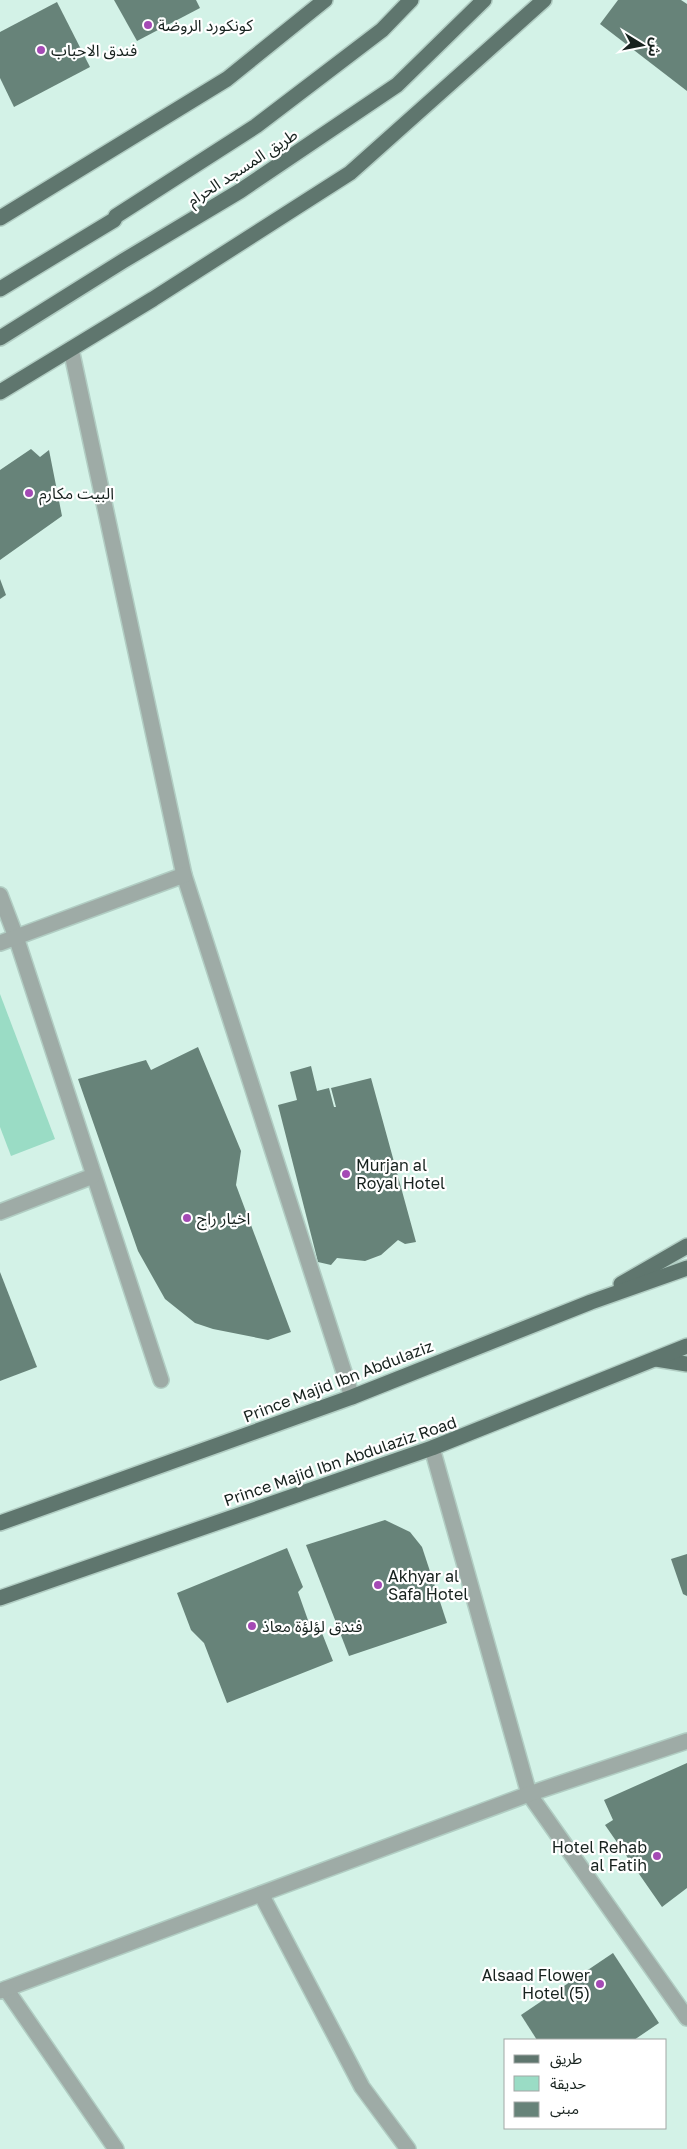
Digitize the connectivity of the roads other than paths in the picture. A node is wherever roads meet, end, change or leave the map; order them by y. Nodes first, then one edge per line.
1 (325, 0) edge
2 (411, 0) edge
3 (484, 0) edge
4 (544, 0) edge
5 (0, 218) edge
6 (0, 289) edge
7 (0, 338) edge
8 (71, 349) junction
9 (0, 392) edge
10 (184, 876) junction
11 (0, 896) edge
12 (16, 938) junction
13 (0, 944) edge
14 (93, 1176) junction
15 (0, 1212) edge
16 (687, 1246) edge
17 (687, 1268) edge
18 (591, 1302) junction
19 (687, 1346) edge
20 (656, 1359) junction
21 (687, 1364) edge
22 (161, 1380) dead end
23 (352, 1396) junction
24 (432, 1448) junction
25 (0, 1523) edge
26 (0, 1598) edge
27 (687, 1741) edge
28 (529, 1794) junction
29 (261, 1894) junction
30 (3, 1990) edge
31 (687, 2018) edge
32 (116, 2149) edge
33 (408, 2149) edge

1 - 5 main road
2 - 6 main road, طريق المسجد الحرام
3 - 7 main road, طريق المسجد الحرام
4 - 8 main road
8 - 9 main road
8 - 10 street
10 - 12 street
10 - 23 street
11 - 12 street
12 - 13 street
12 - 14 street
14 - 15 street
14 - 22 street
16 - 18 main road
17 - 18 main road, Prince Majid Ibn Abdulaziz
18 - 23 main road, Prince Majid Ibn Abdulaziz
19 - 20 main road, Prince Majid Ibn Abdulaziz Road
20 - 21 main road
20 - 24 main road, Prince Majid Ibn Abdulaziz Road
23 - 25 main road, Prince Majid Ibn Abdulaziz
24 - 26 main road, Prince Majid Ibn Abdulaziz Road
24 - 28 street
27 - 28 street
28 - 29 street
28 - 31 street
29 - 30 street
29 - 33 street
30 - 32 street

